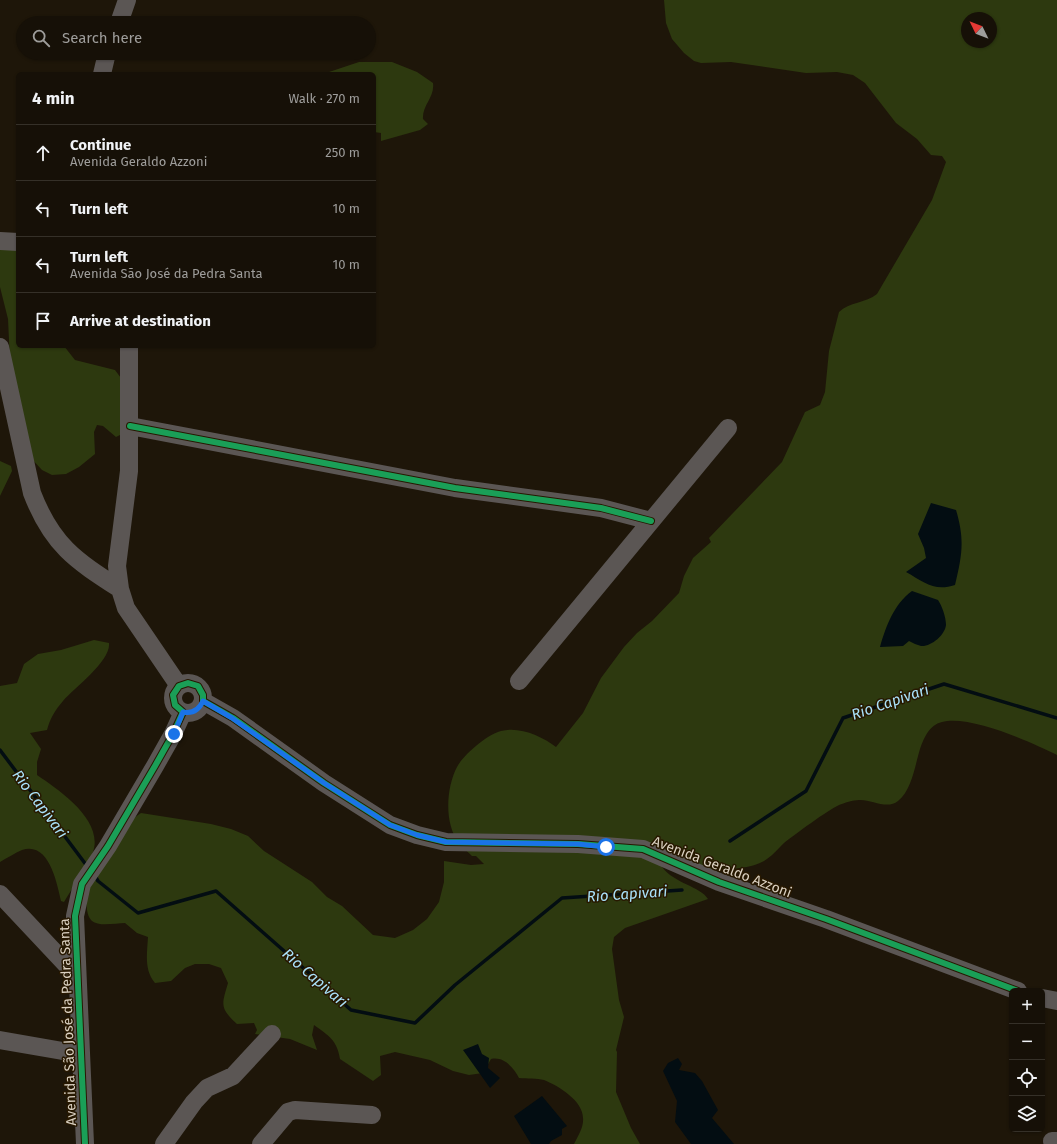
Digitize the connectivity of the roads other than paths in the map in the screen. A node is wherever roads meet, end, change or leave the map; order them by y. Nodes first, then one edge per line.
1 (127, 0) edge
2 (121, 16) edge
3 (105, 60) edge
4 (102, 72) edge
5 (0, 241) edge
6 (16, 242) edge
7 (0, 347) edge
8 (129, 348) edge
9 (130, 426) junction
10 (728, 428) dead end
11 (651, 521) junction
12 (120, 589) junction
13 (519, 681) dead end
14 (178, 686) junction
15 (203, 701) junction
16 (183, 712) junction
17 (0, 894) edge
18 (77, 976) junction
19 (1010, 988) edge
20 (1045, 999) edge
21 (1057, 1001) edge
22 (272, 1034) dead end
23 (0, 1040) edge
24 (80, 1054) junction
25 (372, 1115) dead end
26 (85, 1144) edge
27 (164, 1144) edge
28 (261, 1144) edge

1 - 2 street
3 - 4 street
5 - 6 street
7 - 12 street
8 - 9 street
9 - 11 street
9 - 12 street
10 - 11 street
11 - 13 street
12 - 14 street
14 - 15 street
14 - 16 street
15 - 16 street
15 - 19 street, Avenida Geraldo Azzoni
16 - 18 street, Avenida São José da Pedra Santa
17 - 18 street
18 - 24 street, Avenida São José da Pedra Santa
20 - 21 street
22 - 27 street
23 - 24 street
24 - 26 street, Avenida São José da Pedra Santa
25 - 28 street

